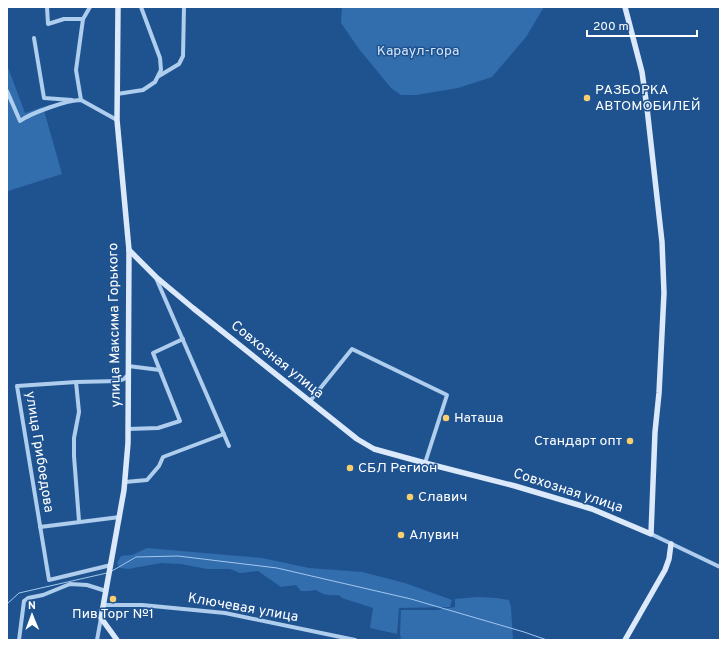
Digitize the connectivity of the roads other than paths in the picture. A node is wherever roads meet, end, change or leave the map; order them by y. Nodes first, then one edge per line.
1 (47, 7) edge
2 (90, 7) edge
3 (118, 7) edge
4 (141, 7) edge
5 (184, 7) edge
6 (625, 7) edge
7 (83, 19) junction
8 (34, 38) dead end
9 (158, 77) junction
10 (7, 91) edge
11 (117, 94) junction
12 (75, 100) junction
13 (81, 100) junction
14 (117, 120) junction
15 (129, 250) junction
16 (156, 277) junction
17 (183, 339) junction
18 (128, 366) junction
19 (160, 370) junction
20 (128, 375) junction
21 (76, 382) junction
22 (310, 402) junction
23 (128, 429) junction
24 (224, 434) junction
25 (229, 446) dead end
26 (425, 463) junction
27 (125, 482) junction
28 (120, 517) junction
29 (79, 522) junction
30 (40, 527) junction
31 (651, 534) junction
32 (671, 544) junction
33 (111, 565) junction
34 (720, 567) edge
35 (106, 591) junction
36 (104, 605) junction
37 (101, 618) junction
38 (19, 640) edge
39 (97, 640) edge
40 (117, 640) edge
41 (355, 640) edge
42 (625, 640) edge

1 - 7 street
2 - 7 street
3 - 11 street, улица Максима Горького
4 - 9 street
5 - 9 street
6 - 31 street
7 - 13 street
8 - 12 street
9 - 11 street
10 - 12 street
11 - 14 street, улица Максима Горького
12 - 13 street
13 - 14 street
14 - 15 street, улица Максима Горького
15 - 16 street, Совхозная улица
15 - 18 street, улица Максима Горького
16 - 17 street
16 - 22 street, Совхозная улица
17 - 19 street
17 - 24 street
18 - 19 street
18 - 20 street, улица Максима Горького
19 - 23 street
20 - 21 street, улица Грибоедова
20 - 23 street, улица Максима Горького
21 - 29 street
21 - 30 street, улица Грибоедова
22 - 26 street, Совхозная улица
22 - 26 street
23 - 27 street, улица Максима Горького
24 - 25 street
24 - 27 street
26 - 31 street, Совхозная улица
27 - 28 street, улица Максима Горького
28 - 29 street
28 - 33 street, улица Максима Горького
29 - 30 street
30 - 33 street, улица Грибоедова
31 - 32 street, Совхозная улица
32 - 34 street, Совхозная улица
32 - 42 street
33 - 35 street, улица Максима Горького
35 - 36 street, улица Максима Горького
35 - 38 street
36 - 37 street, улица Максима Горького
36 - 41 street, Ключевая улица
37 - 39 street, улица Максима Горького
37 - 40 street

